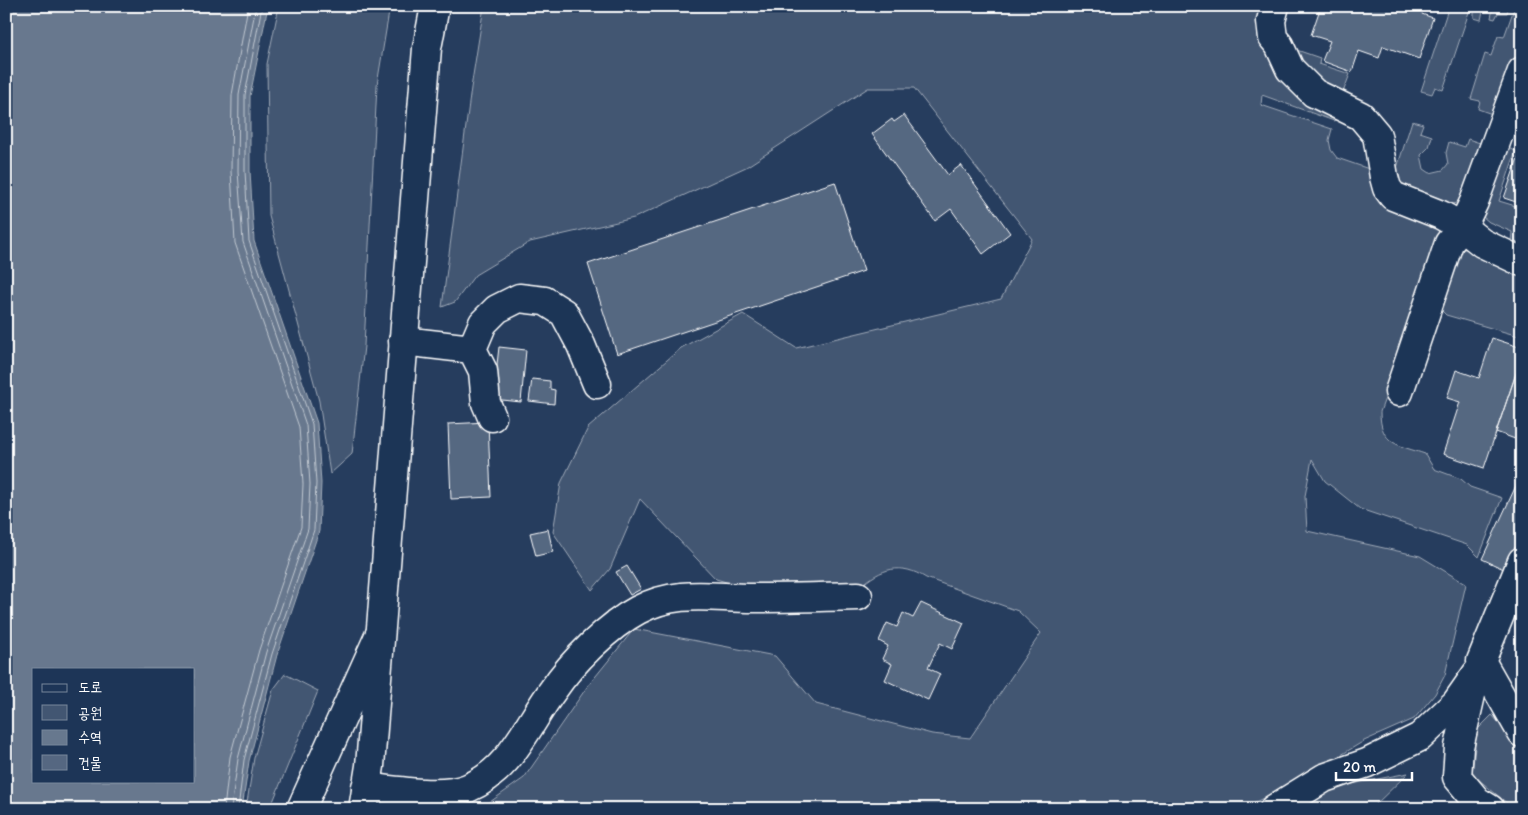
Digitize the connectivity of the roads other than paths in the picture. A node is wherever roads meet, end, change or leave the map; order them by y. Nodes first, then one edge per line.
1 (435, 6) edge
2 (1275, 6) edge
3 (1522, 71) edge
4 (1462, 227) junction
5 (1522, 262) edge
6 (403, 341) junction
7 (472, 349) junction
8 (597, 384) dead end
9 (1399, 392) dead end
10 (492, 417) dead end
11 (1522, 561) edge
12 (858, 596) dead end
13 (379, 636) junction
14 (1479, 667) junction
15 (1522, 733) edge
16 (366, 787) edge
17 (301, 809) edge
18 (1274, 809) edge
19 (1490, 809) edge

1 - 6 main road
2 - 4 main road
3 - 4 main road
4 - 5 main road
4 - 9 main road
6 - 7 main road
6 - 13 main road
7 - 8 main road
7 - 10 main road
11 - 14 main road
12 - 16 main road
13 - 16 main road
13 - 17 main road
14 - 15 main road
14 - 18 main road
14 - 19 main road

